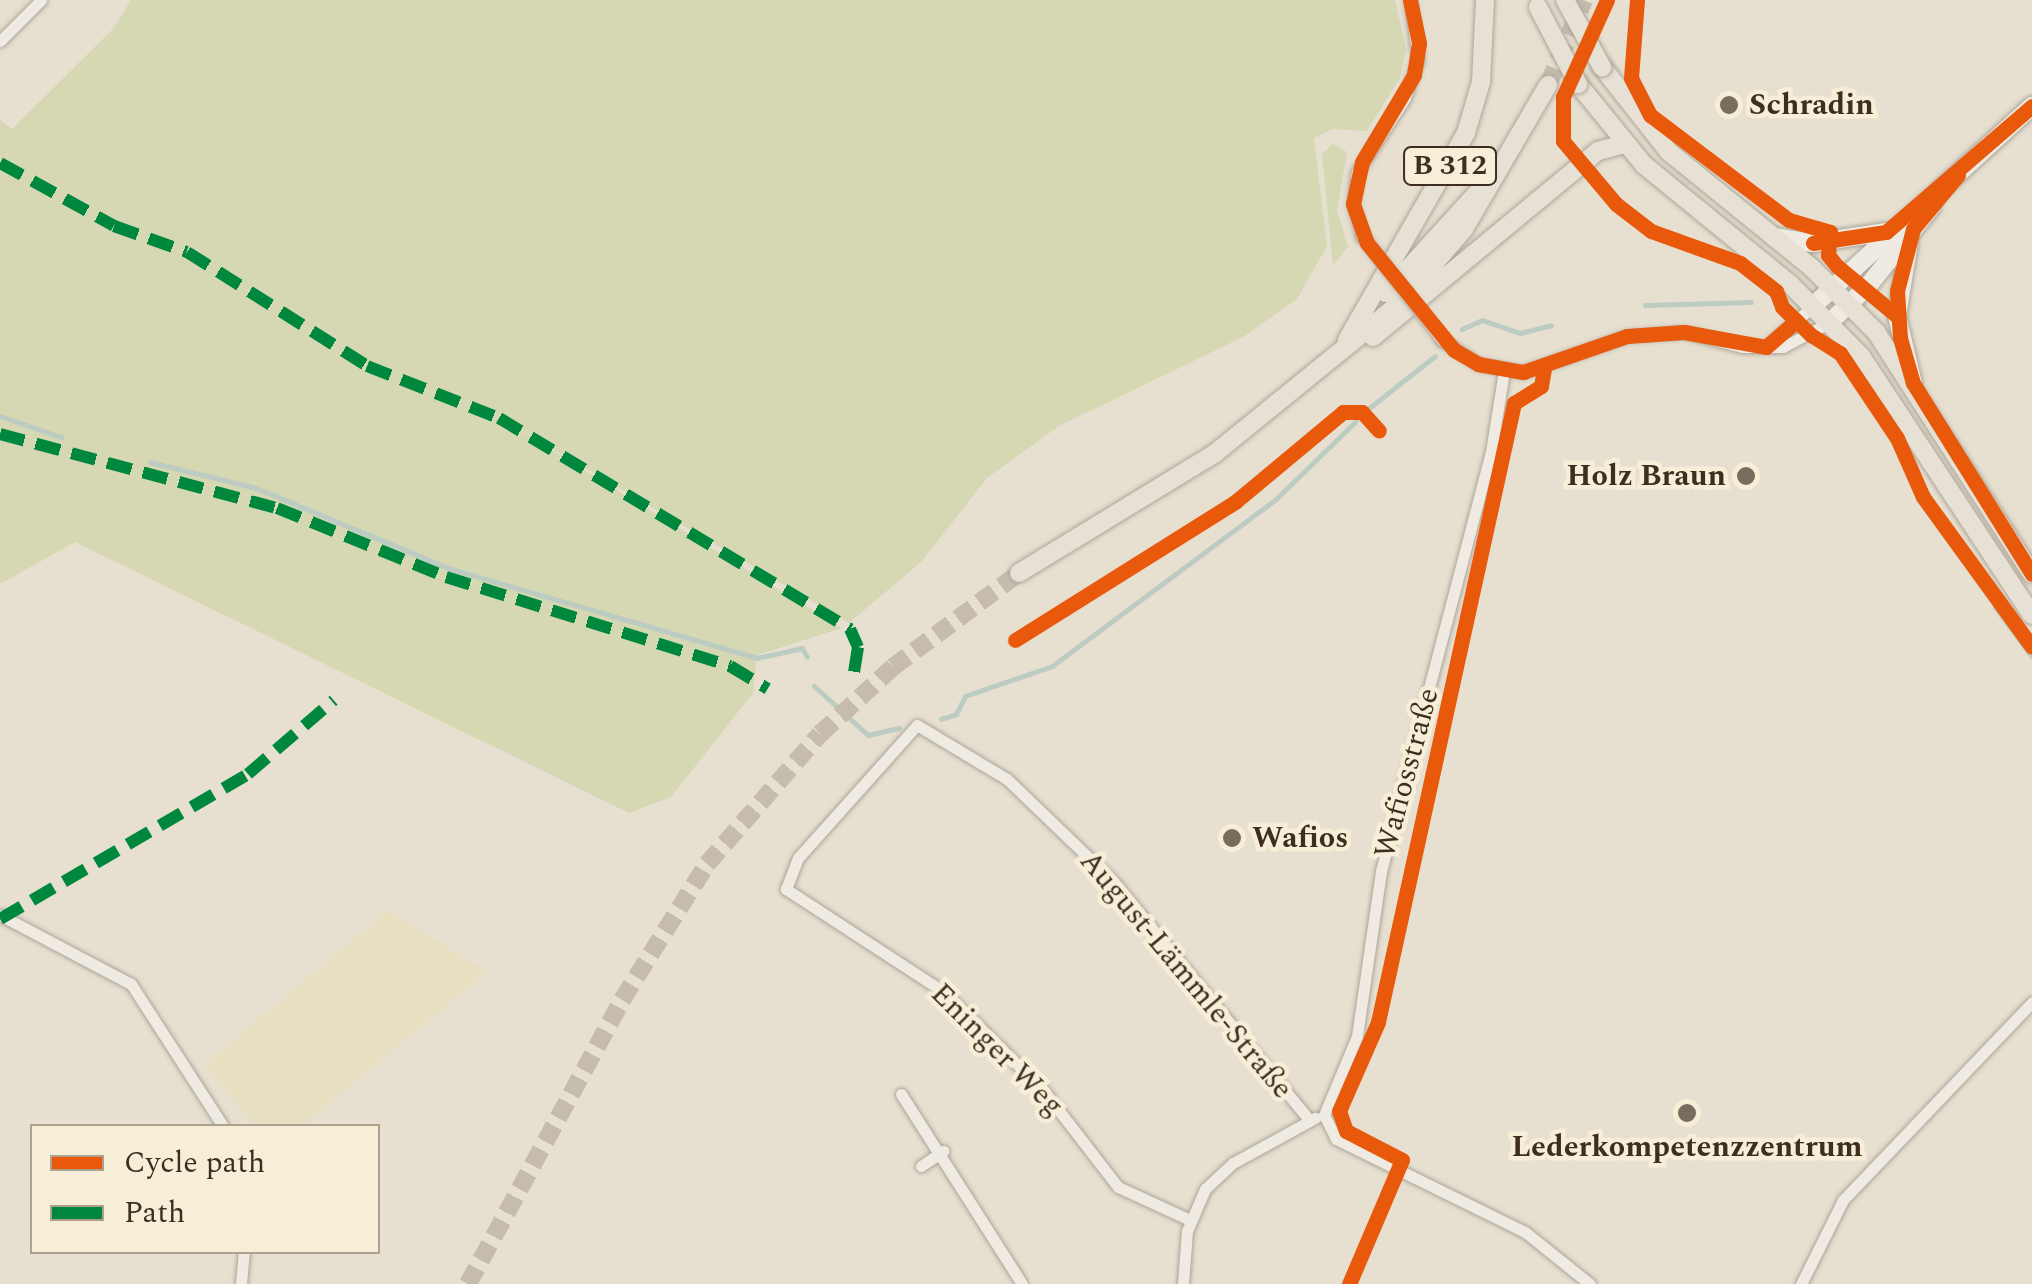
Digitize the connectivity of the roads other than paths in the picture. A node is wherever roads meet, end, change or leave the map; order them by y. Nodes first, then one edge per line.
1 (40, 0) edge
2 (1410, 0) edge
3 (1485, 0) edge
4 (1565, 0) edge
5 (1536, 3) edge
6 (0, 41) edge
7 (1548, 85) tunnel mouth
8 (2032, 106) edge
9 (1625, 144) junction
10 (1497, 172) junction
11 (1958, 175) junction
12 (1913, 229) junction
13 (1886, 232) junction
14 (1774, 237) junction
15 (1833, 288) junction
16 (1851, 304) junction
17 (1813, 306) junction
18 (1364, 315) junction
19 (1830, 322) junction
20 (1766, 347) junction
21 (1330, 363) junction
22 (1504, 372) junction
23 (1913, 383) junction
24 (1019, 573) tunnel mouth
25 (2032, 574) edge
26 (2032, 615) edge
27 (786, 888) joint
28 (0, 916) edge
29 (2032, 1002) edge
30 (901, 1094) dead end
31 (1324, 1116) junction
32 (1309, 1120) junction
33 (221, 1124) edge
34 (942, 1151) junction
35 (921, 1166) dead end
36 (1190, 1220) junction
37 (244, 1254) edge
38 (240, 1284) edge
39 (1022, 1284) edge
40 (1183, 1284) edge
41 (1590, 1284) edge
42 (1801, 1284) edge

1 - 6 street
2 - 22 street, bridge
3 - 18 main road, B 312
4 - 14 main road, bridge
5 - 9 main road, bridge
7 - 10 main road, B 312
8 - 11 main road
9 - 17 main road
9 - 21 main road, B 312
10 - 18 main road, B 312
10 - 21 main road, B 312
11 - 12 main road
11 - 13 main road
12 - 16 main road
12 - 23 main road
13 - 14 main road
13 - 15 main road
14 - 15 main road
15 - 16 main road
15 - 17 main road
16 - 19 main road
16 - 23 main road
17 - 19 main road
17 - 20 street
18 - 21 main road, B 312
19 - 20 street
19 - 26 main road
20 - 22 street
21 - 24 main road, B 312
22 - 31 street, Wafiosstraße
23 - 25 main road
27 - 32 street, August-Lämmle-Straße
27 - 36 street, Eninger Weg
28 - 33 street
29 - 42 street
30 - 34 street
31 - 32 street, August-Lämmle-Straße
31 - 41 street, August-Lämmle-Straße
32 - 36 street, August-Lämmle-Straße
34 - 35 street
34 - 39 street
36 - 40 street
37 - 38 street

